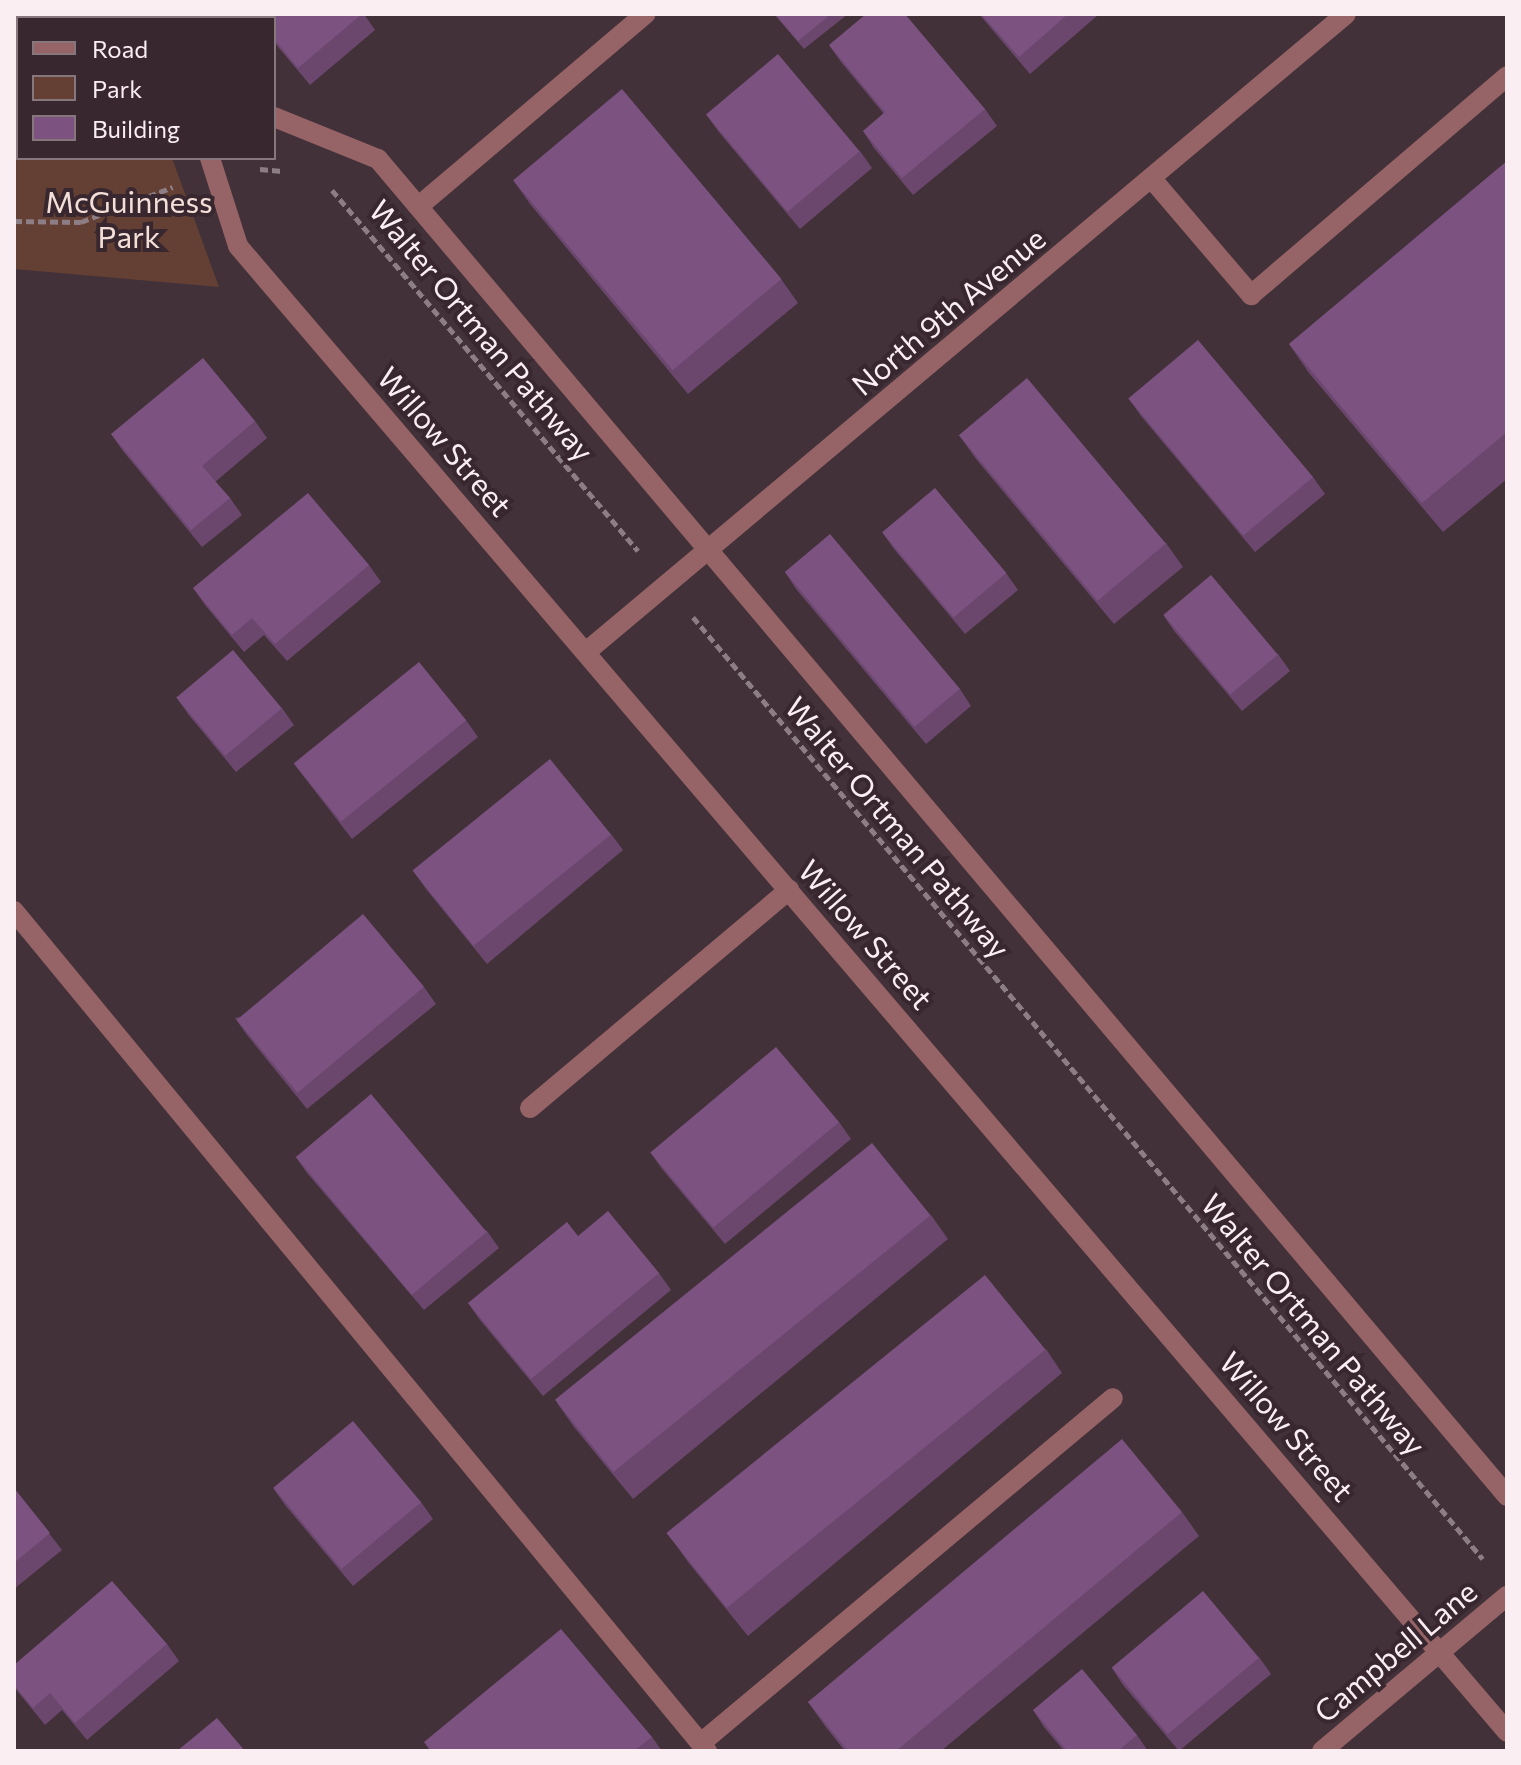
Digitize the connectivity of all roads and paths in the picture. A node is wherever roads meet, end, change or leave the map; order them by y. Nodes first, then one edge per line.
1 (645, 14) edge
2 (1346, 14) edge
3 (1507, 76) edge
4 (276, 118) edge
5 (212, 164) edge
6 (297, 172) dead end
7 (1152, 179) junction
8 (318, 182) dead end
9 (419, 206) junction
10 (14, 221) edge
11 (713, 549) junction
12 (668, 586) junction
13 (586, 652) junction
14 (789, 890) junction
15 (14, 911) edge
16 (530, 1108) dead end
17 (1113, 1398) dead end
18 (1507, 1496) edge
19 (1487, 1563) dead end
20 (1507, 1596) edge
21 (1441, 1652) junction
22 (1507, 1732) edge
23 (704, 1747) edge
24 (1322, 1751) edge

1 - 9 street
2 - 7 street, North 9th Avenue
3 - 7 street
4 - 9 street
5 - 6 path
5 - 10 path
5 - 13 street, Willow Street
7 - 11 street, North 9th Avenue
8 - 12 path, Walter Ortman Pathway
9 - 11 street
11 - 12 street, North 9th Avenue
11 - 18 street
12 - 13 street, North 9th Avenue
12 - 19 path, Walter Ortman Pathway
13 - 14 street, Willow Street
14 - 16 street
14 - 21 street, Willow Street
15 - 23 street
17 - 23 street
20 - 21 street, Campbell Lane
21 - 22 street, Willow Street
21 - 24 street, Campbell Lane

